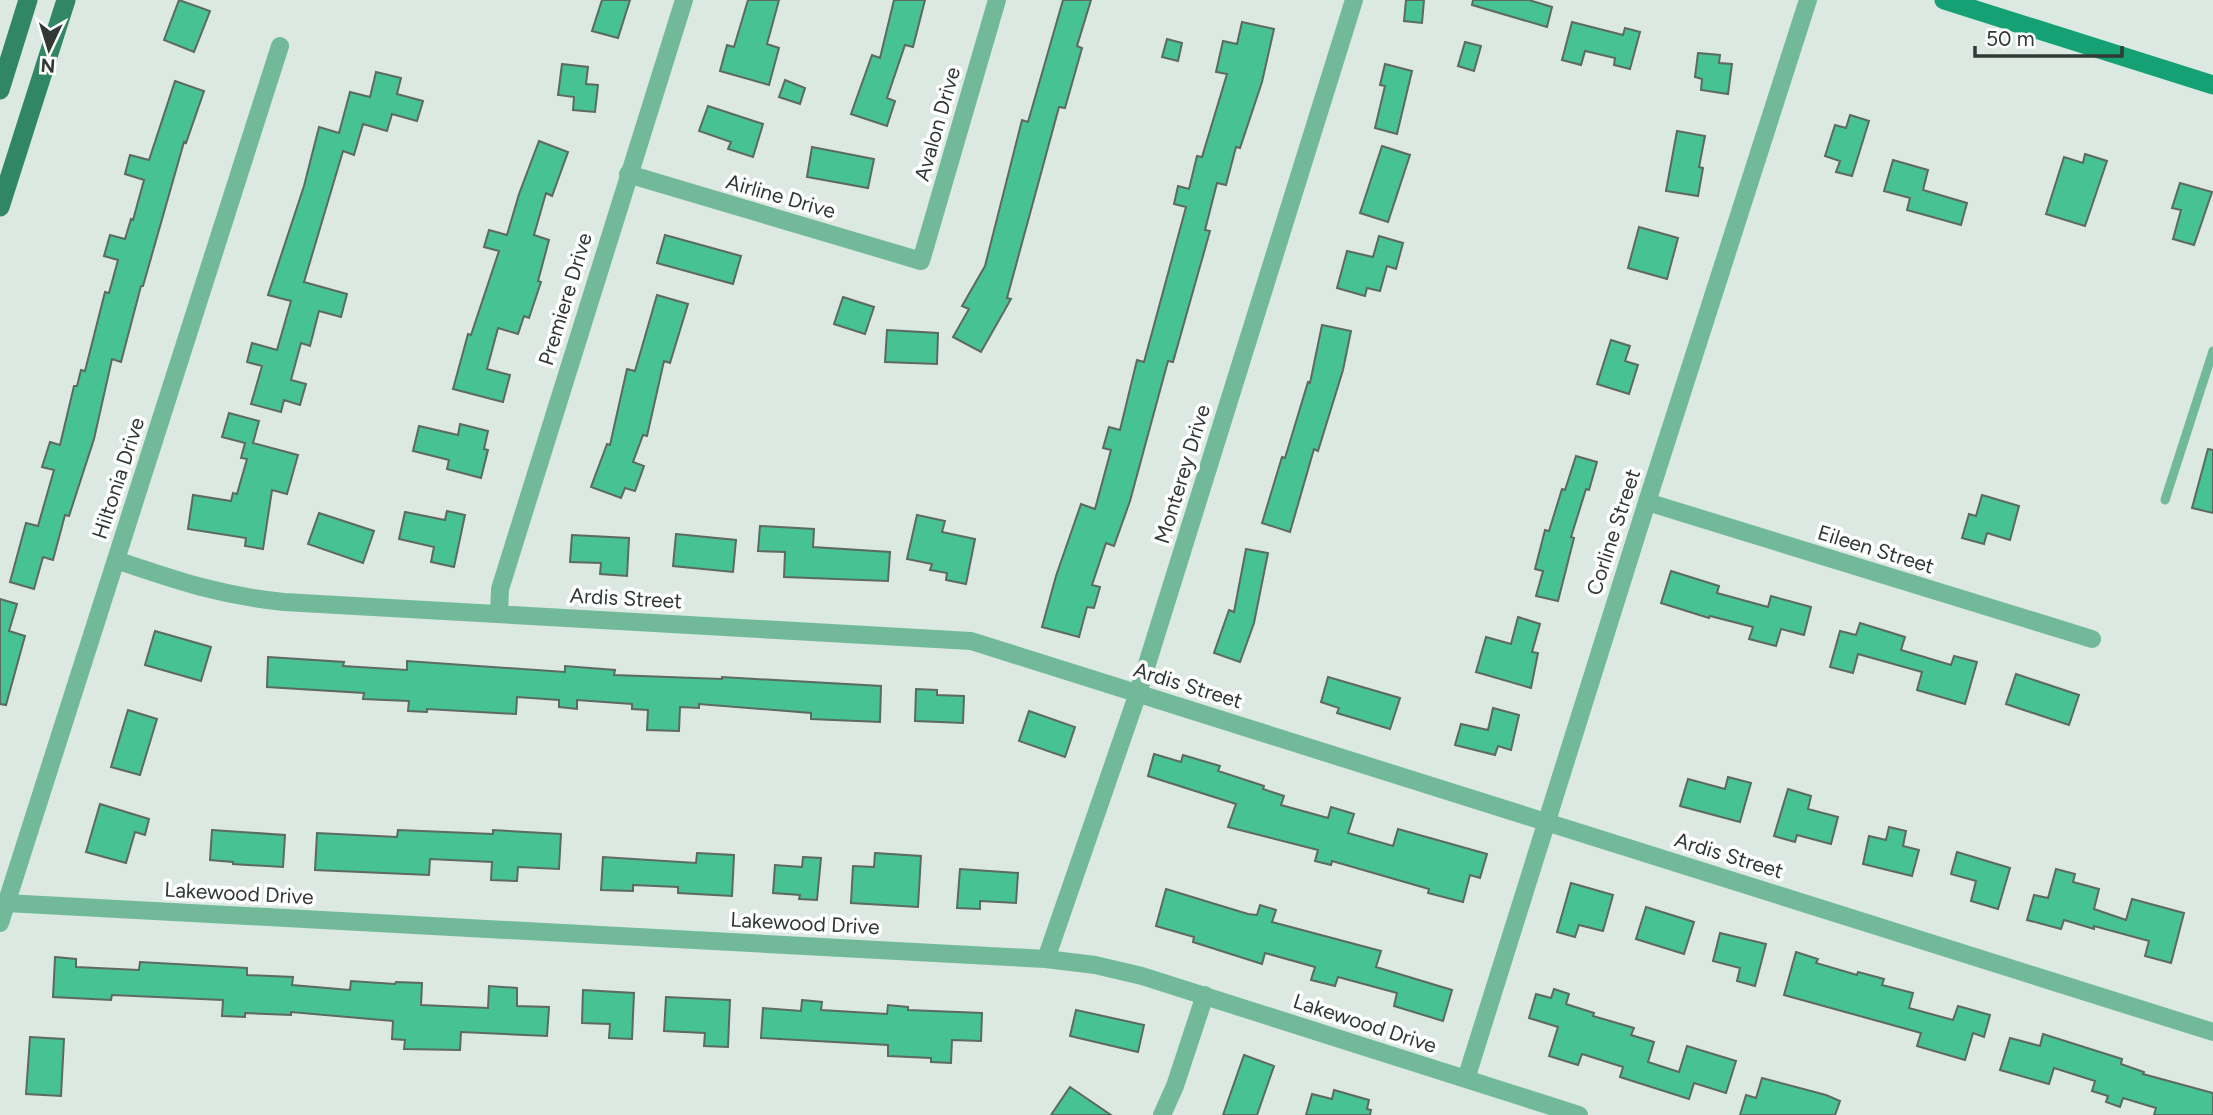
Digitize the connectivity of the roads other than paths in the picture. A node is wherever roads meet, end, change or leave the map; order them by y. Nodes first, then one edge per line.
1 (28, 0) edge
2 (66, 0) edge
3 (684, 0) edge
4 (997, 0) edge
5 (1354, 0) edge
6 (1808, 0) edge
7 (1944, 0) edge
8 (280, 46) dead end
9 (2213, 85) edge
10 (0, 90) edge
11 (628, 174) junction
12 (0, 207) edge
13 (921, 261) joint
14 (2213, 351) edge
15 (2165, 500) dead end
16 (1647, 502) junction
17 (116, 561) junction
18 (499, 614) junction
19 (2092, 639) dead end
20 (1138, 693) junction
21 (1546, 821) junction
22 (6, 903) junction
23 (0, 923) edge
24 (1046, 959) junction
25 (1205, 995) junction
26 (2213, 1032) edge
27 (1466, 1079) junction
28 (1162, 1115) edge
29 (1579, 1115) edge

1 - 10 main road
2 - 12 main road
3 - 11 street, Premiere Drive
4 - 13 street, Avalon Drive
5 - 20 street, Monterey Drive
6 - 16 street, Corline Street
7 - 9 main road
8 - 17 street, Hiltonia Drive
11 - 13 street, Airline Drive
11 - 18 street, Premiere Drive
14 - 15 lane
16 - 19 street, Eileen Street
16 - 21 street, Corline Street
17 - 18 street, Ardis Street
17 - 22 street, Hiltonia Drive
18 - 20 street, Ardis Street
20 - 21 street, Ardis Street
20 - 24 street, Monterey Drive
21 - 26 street, Ardis Street
21 - 27 street, Corline Street
22 - 23 street, Hiltonia Drive
22 - 24 street, Lakewood Drive
24 - 25 street, Lakewood Drive
25 - 27 street, Lakewood Drive
25 - 28 street
27 - 29 street, Lakewood Drive

